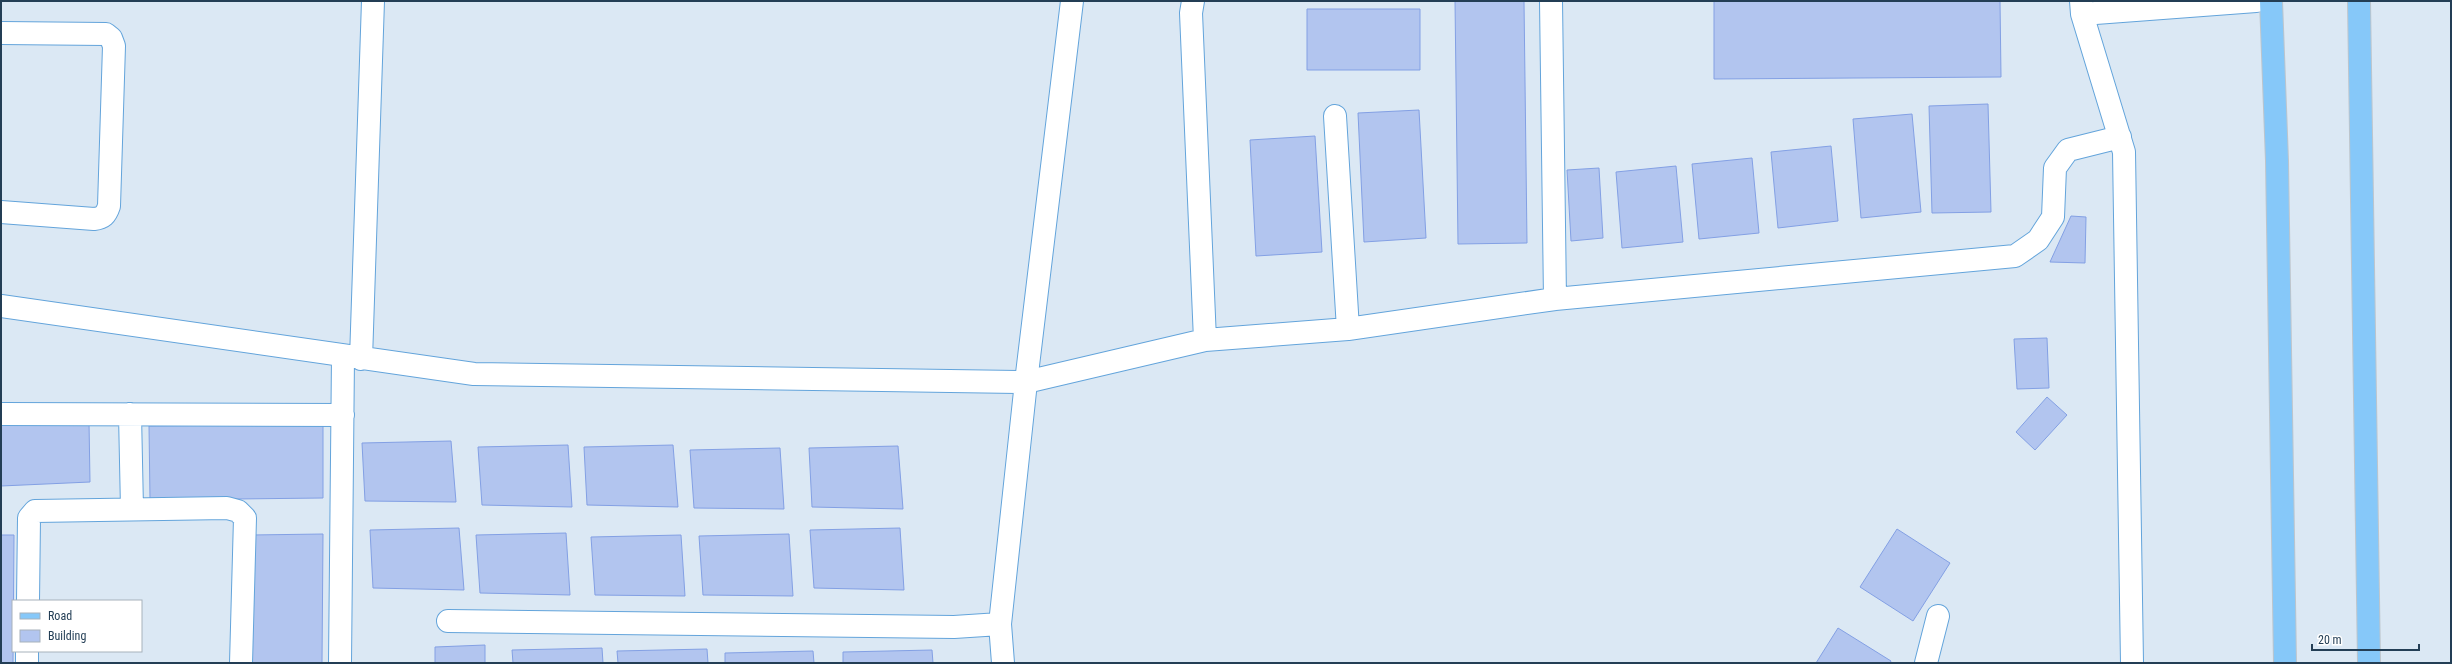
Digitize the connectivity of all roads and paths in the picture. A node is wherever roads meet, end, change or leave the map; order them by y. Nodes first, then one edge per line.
1 (373, 1) edge
2 (1072, 1) edge
3 (1193, 1) edge
4 (1551, 1) edge
5 (2256, 1) edge
6 (2272, 1) edge
7 (2359, 1) edge
8 (2082, 7) edge
9 (1, 33) edge
10 (1335, 116) dead end
11 (2120, 137) junction
12 (1, 212) edge
13 (1555, 299) junction
14 (1, 306) edge
15 (1348, 330) junction
16 (1205, 340) junction
17 (352, 358) junction
18 (1026, 382) junction
19 (1, 414) edge
20 (130, 414) junction
21 (343, 415) junction
22 (132, 509) junction
23 (28, 600) edge
24 (1938, 616) dead end
25 (448, 621) dead end
26 (1000, 624) junction
27 (27, 652) edge
28 (27, 663) edge
29 (241, 663) edge
30 (340, 663) edge
31 (1004, 663) edge
32 (1926, 663) edge
33 (2132, 663) edge
34 (2285, 663) edge
35 (2369, 663) edge

1 - 17 street
2 - 18 street
3 - 16 street
4 - 13 street
5 - 8 street
6 - 34 main road
7 - 35 main road
8 - 11 street
9 - 12 street
10 - 15 street
11 - 13 street
11 - 33 street
13 - 15 street
14 - 17 street
15 - 16 street
16 - 18 street
17 - 18 street
17 - 21 street
18 - 26 street
19 - 20 street
20 - 21 street
20 - 22 street
21 - 30 street
22 - 23 street
22 - 29 street
24 - 32 street
25 - 26 street
26 - 31 street
27 - 28 street

